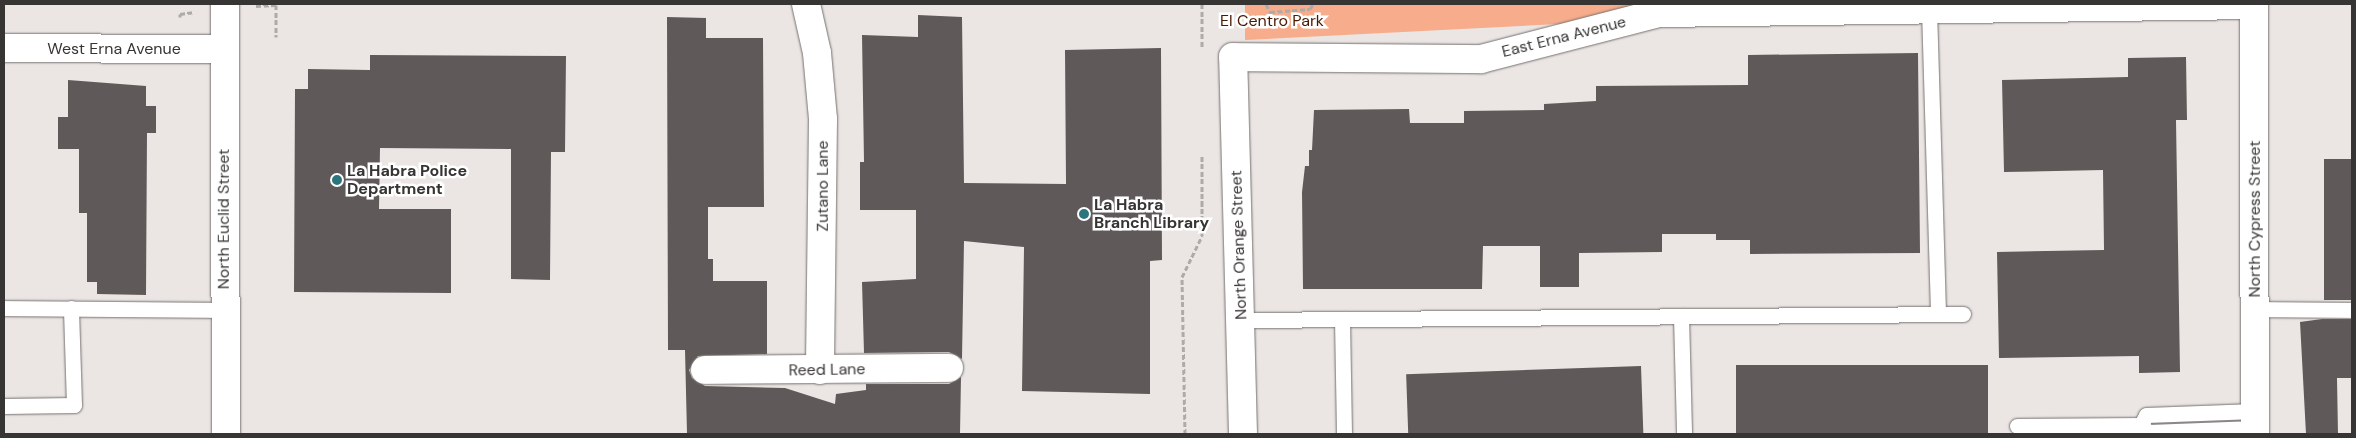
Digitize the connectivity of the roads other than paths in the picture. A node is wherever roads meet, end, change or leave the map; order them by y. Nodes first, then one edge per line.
1 (225, 4) edge
2 (806, 4) edge
3 (2254, 4) edge
4 (1929, 9) junction
5 (4, 48) edge
6 (224, 49) junction
7 (1233, 57) joint
8 (4, 308) edge
9 (71, 308) junction
10 (2255, 309) junction
11 (224, 310) junction
12 (2352, 310) edge
13 (1938, 314) junction
14 (1963, 314) dead end
15 (1681, 316) junction
16 (1342, 319) junction
17 (1242, 320) junction
18 (949, 368) dead end
19 (705, 370) dead end
20 (820, 370) junction
21 (4, 406) edge
22 (2255, 424) edge
23 (2017, 426) dead end
24 (226, 434) edge
25 (1243, 434) edge
26 (1344, 434) edge
27 (1684, 434) edge

1 - 6 street, North Euclid Street
2 - 20 street, Zutano Lane
3 - 4 street, East Erna Avenue
3 - 10 street, North Cypress Street
4 - 7 street, East Erna Avenue
4 - 13 lane
5 - 6 street, West Erna Avenue
6 - 11 street, North Euclid Street
7 - 17 street, North Orange Street
8 - 9 lane
9 - 11 lane
9 - 21 lane
10 - 12 lane
10 - 22 street, North Cypress Street
11 - 24 street, North Euclid Street
13 - 14 lane
13 - 15 lane
15 - 16 lane
15 - 27 lane
16 - 17 lane
16 - 26 lane
17 - 25 street, North Orange Street
18 - 20 street, Reed Lane
19 - 20 street, Reed Lane
22 - 23 lane

